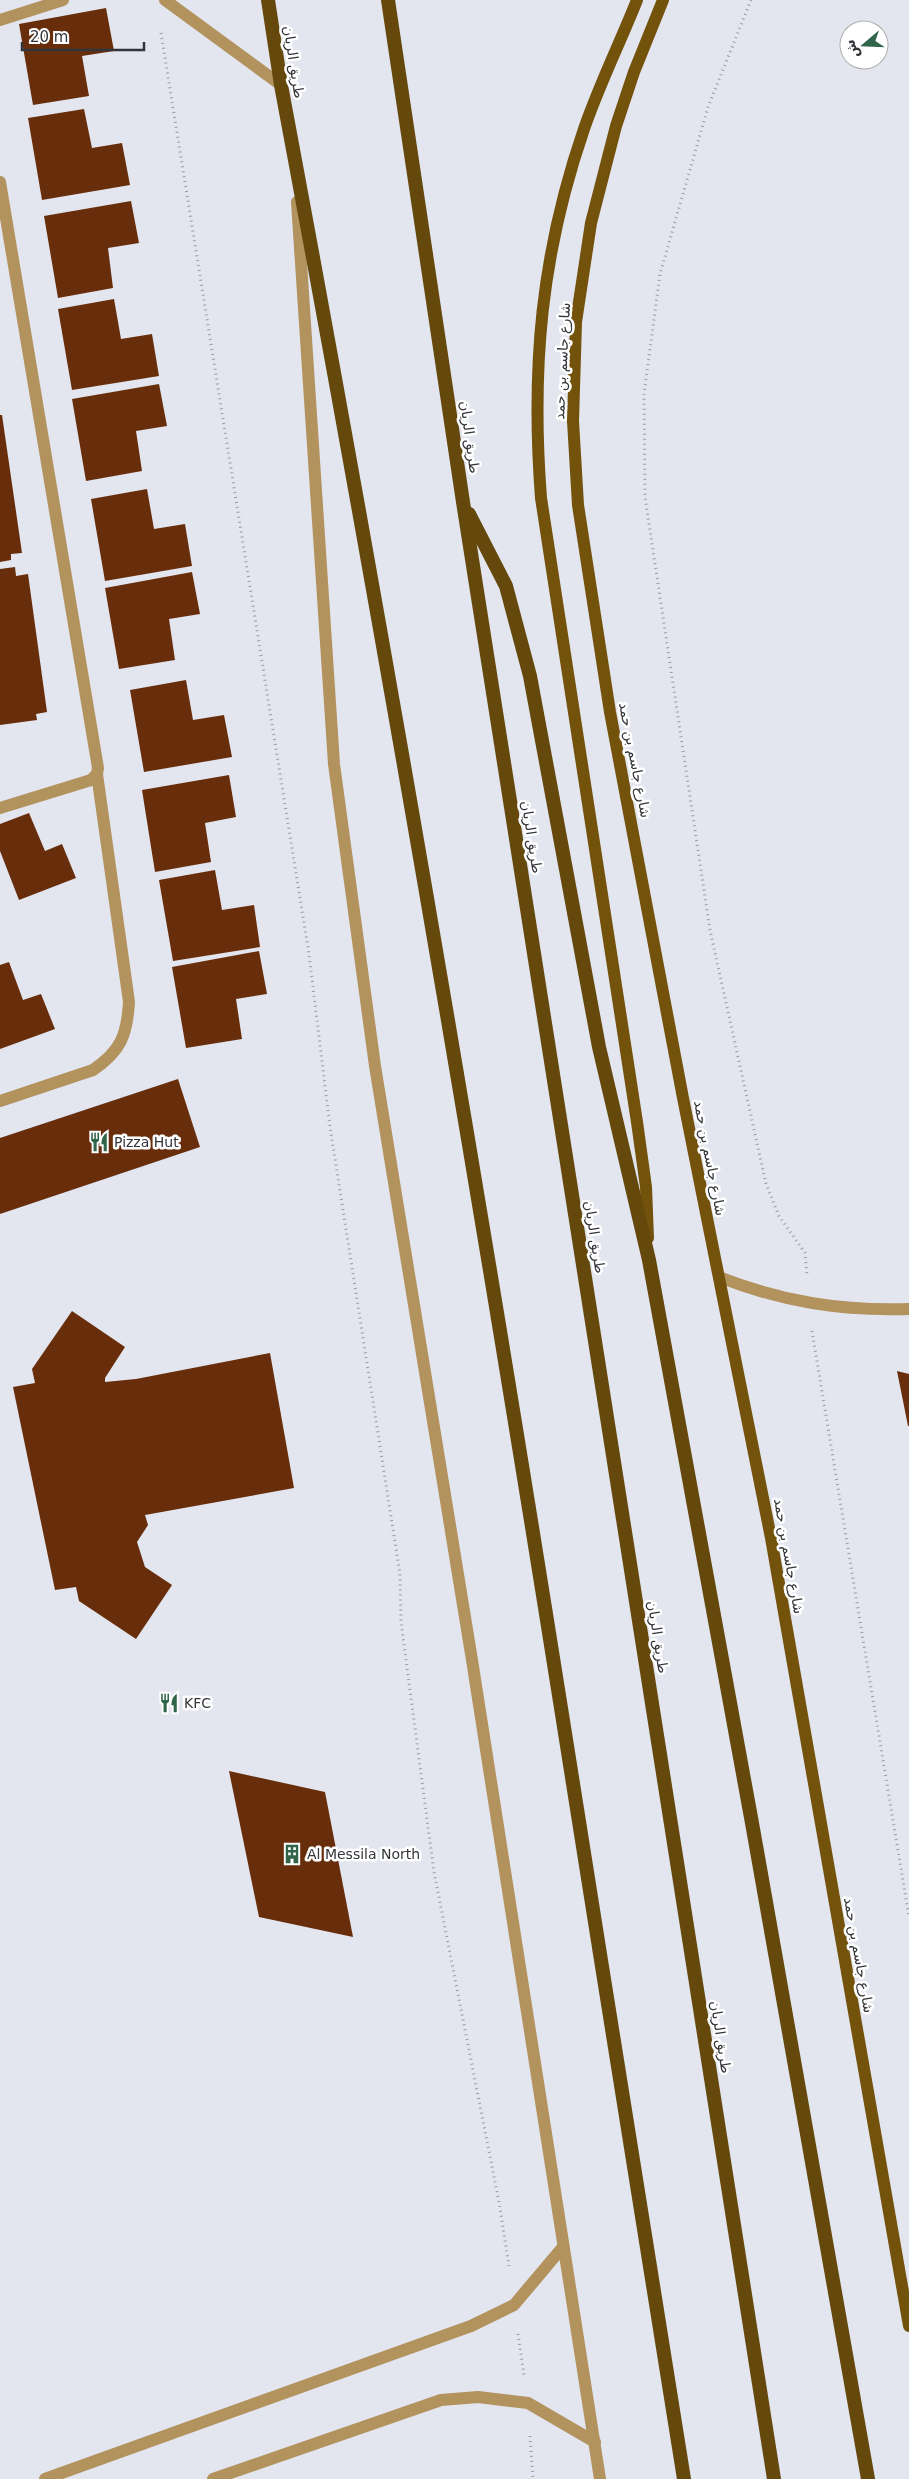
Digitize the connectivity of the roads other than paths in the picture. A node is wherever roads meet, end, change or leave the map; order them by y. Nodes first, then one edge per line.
1 (63, 0) edge
2 (165, 0) edge
3 (268, 0) edge
4 (388, 0) edge
5 (637, 0) edge
6 (663, 0) edge
7 (0, 20) edge
8 (281, 86) junction
9 (295, 159) junction
10 (0, 182) edge
11 (463, 502) junction
12 (97, 774) junction
13 (0, 808) edge
14 (0, 1101) edge
15 (649, 1260) junction
16 (718, 1277) junction
17 (909, 1309) edge
18 (562, 2248) junction
19 (909, 2326) edge
20 (595, 2442) junction
21 (45, 2479) edge
22 (213, 2479) edge
23 (600, 2479) edge
24 (684, 2479) edge
25 (774, 2479) edge
26 (868, 2479) edge

1 - 7 street
2 - 8 street
3 - 8 highway, طريق الريان
4 - 11 highway, طريق الريان
5 - 15 main road
6 - 16 main road, شارع جاسم بن حمد
8 - 9 highway, طريق الريان
9 - 18 street, طريق الريان
9 - 24 highway, طريق الريان
10 - 12 street
11 - 15 highway
11 - 25 highway, طريق الريان
12 - 13 street
12 - 14 street
15 - 26 highway
16 - 17 street
16 - 19 main road, شارع جاسم بن حمد
18 - 20 street, طريق الريان
18 - 21 street
20 - 22 street
20 - 23 street, طريق الريان

